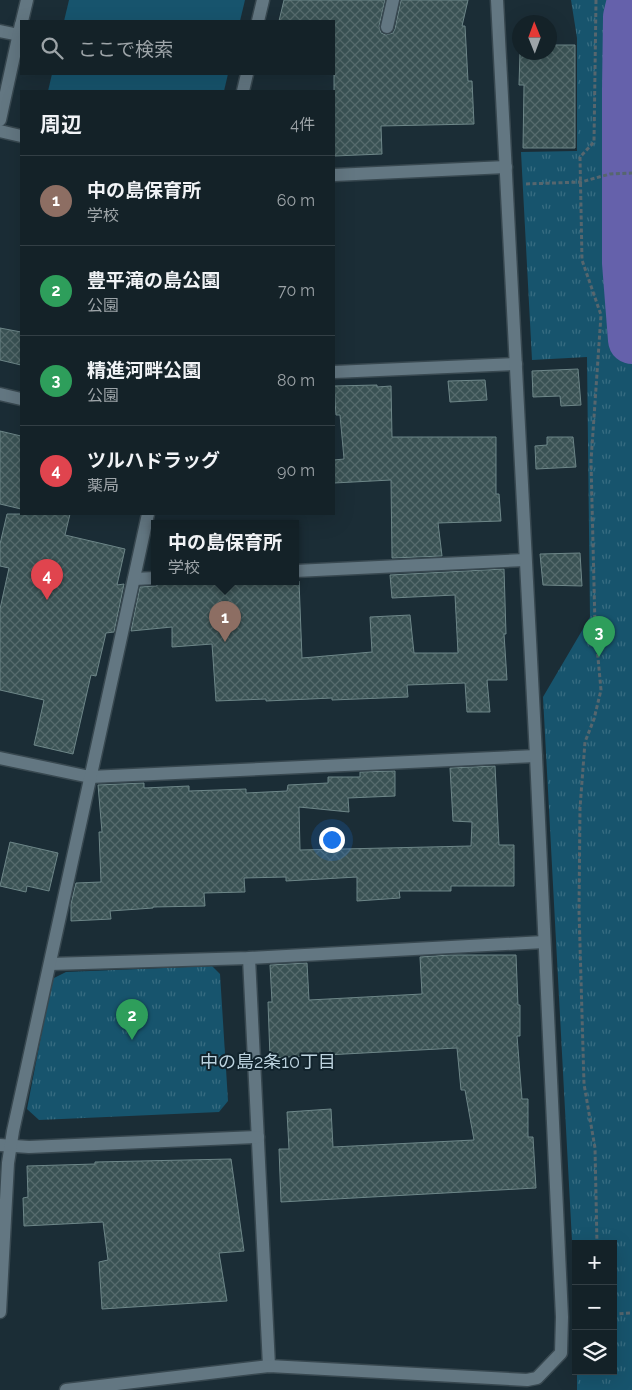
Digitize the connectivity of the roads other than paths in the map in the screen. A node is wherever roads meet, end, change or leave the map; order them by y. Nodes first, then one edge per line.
1 (27, 0) edge
2 (263, 0) edge
3 (393, 0) edge
4 (498, 0) edge
5 (23, 20) edge
6 (258, 20) edge
7 (20, 27) edge
8 (387, 27) dead end
9 (0, 31) edge
10 (20, 31) edge
11 (246, 75) edge
12 (243, 90) edge
13 (0, 120) edge
14 (0, 131) edge
15 (20, 136) edge
16 (506, 167) junction
17 (335, 175) edge
18 (516, 364) junction
19 (335, 372) edge
20 (0, 394) edge
21 (20, 399) edge
22 (148, 515) edge
23 (525, 560) junction
24 (299, 571) edge
25 (151, 578) edge
26 (134, 579) junction
27 (536, 756) junction
28 (0, 758) edge
29 (90, 777) junction
30 (544, 942) junction
31 (249, 958) junction
32 (50, 964) junction
33 (258, 1137) junction
34 (5, 1146) edge
35 (0, 1312) edge
36 (269, 1366) junction
37 (66, 1390) edge

1 - 5 street
2 - 6 street
3 - 8 street
4 - 16 street
7 - 9 street
10 - 13 street
11 - 12 street
14 - 15 street
16 - 17 street
16 - 18 street
18 - 19 street
18 - 23 street
20 - 21 street
22 - 26 street
23 - 24 street
23 - 27 street
25 - 26 street
26 - 29 street
27 - 29 street
27 - 30 street
28 - 29 street
29 - 32 street
30 - 31 street
30 - 36 street
31 - 32 street
31 - 33 street
32 - 34 street
33 - 34 street
33 - 36 street
34 - 35 street
36 - 37 street

